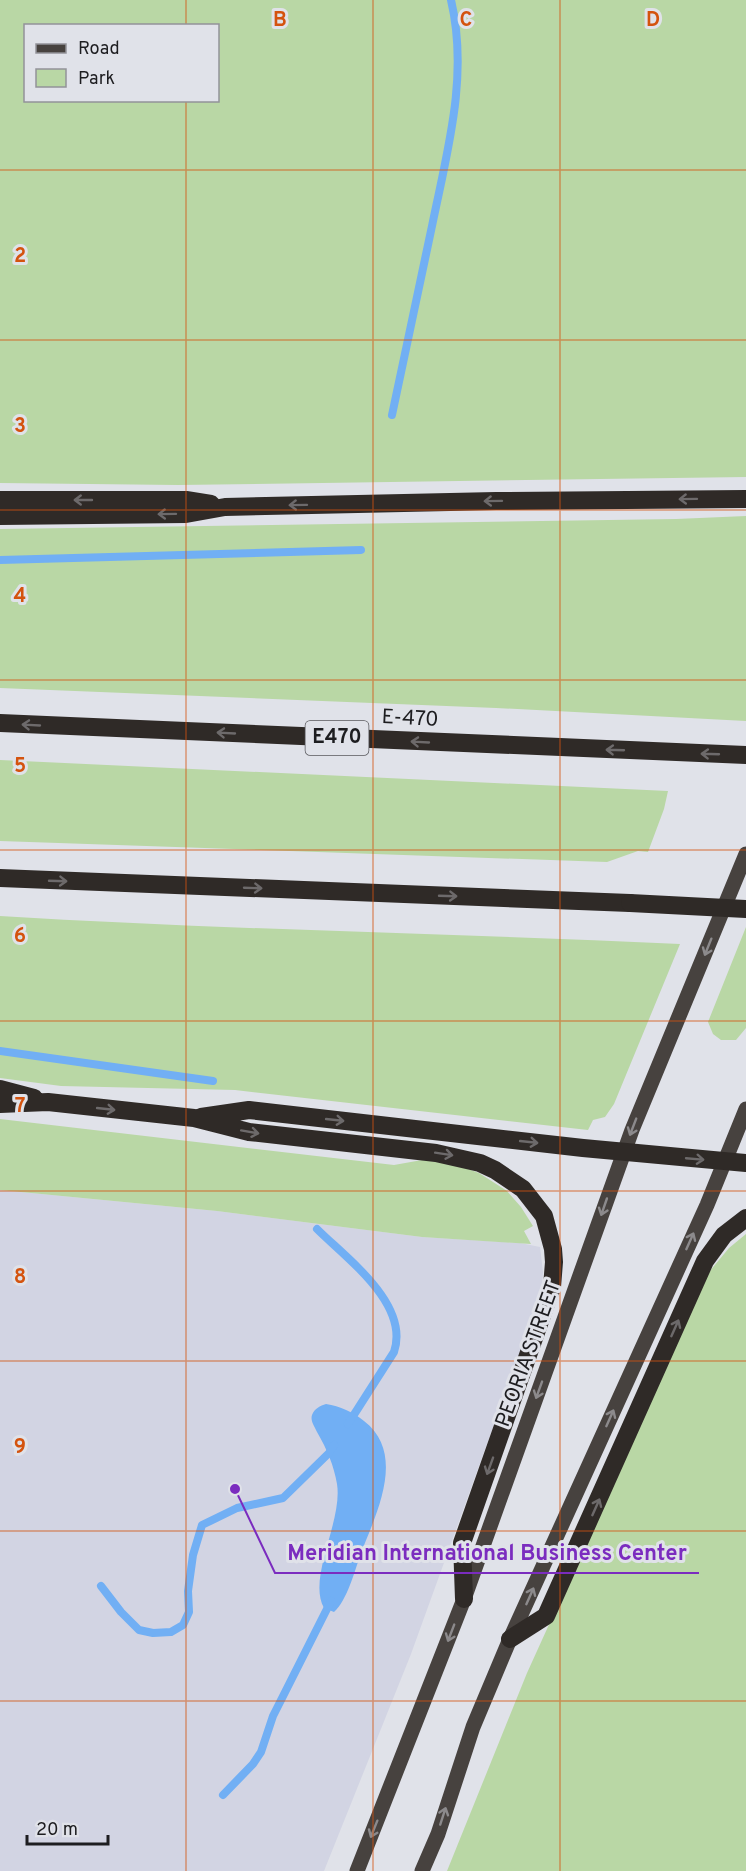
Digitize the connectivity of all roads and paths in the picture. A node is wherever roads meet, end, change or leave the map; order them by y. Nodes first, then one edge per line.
1 (746, 499) edge
2 (0, 500) edge
3 (225, 507) junction
4 (0, 516) edge
5 (0, 723) edge
6 (746, 755) edge
7 (746, 854) edge
8 (0, 878) edge
9 (746, 909) edge
10 (0, 1089) edge
11 (48, 1102) junction
12 (0, 1104) edge
13 (746, 1109) edge
14 (194, 1118) junction
15 (624, 1152) junction
16 (725, 1161) junction
17 (746, 1163) edge
18 (746, 1218) edge
19 (464, 1599) junction
20 (510, 1639) junction
21 (357, 1871) edge
22 (422, 1871) edge

1 -> 3 highway
3 -> 2 highway
3 -> 4 highway
6 -> 5 highway, E-470 / E470
7 -> 15 main road, PEORIA STREET
8 -> 9 highway, bridge
10 - 11 highway
11 - 12 highway
11 -> 14 highway
13 - 16 main road
14 -> 15 highway
14 -> 19 highway
15 -> 16 highway
15 -> 19 main road, PEORIA STREET
16 - 17 highway
20 -> 16 main road
20 -> 18 highway
19 -> 21 main road, PEORIA STREET
22 -> 20 main road

